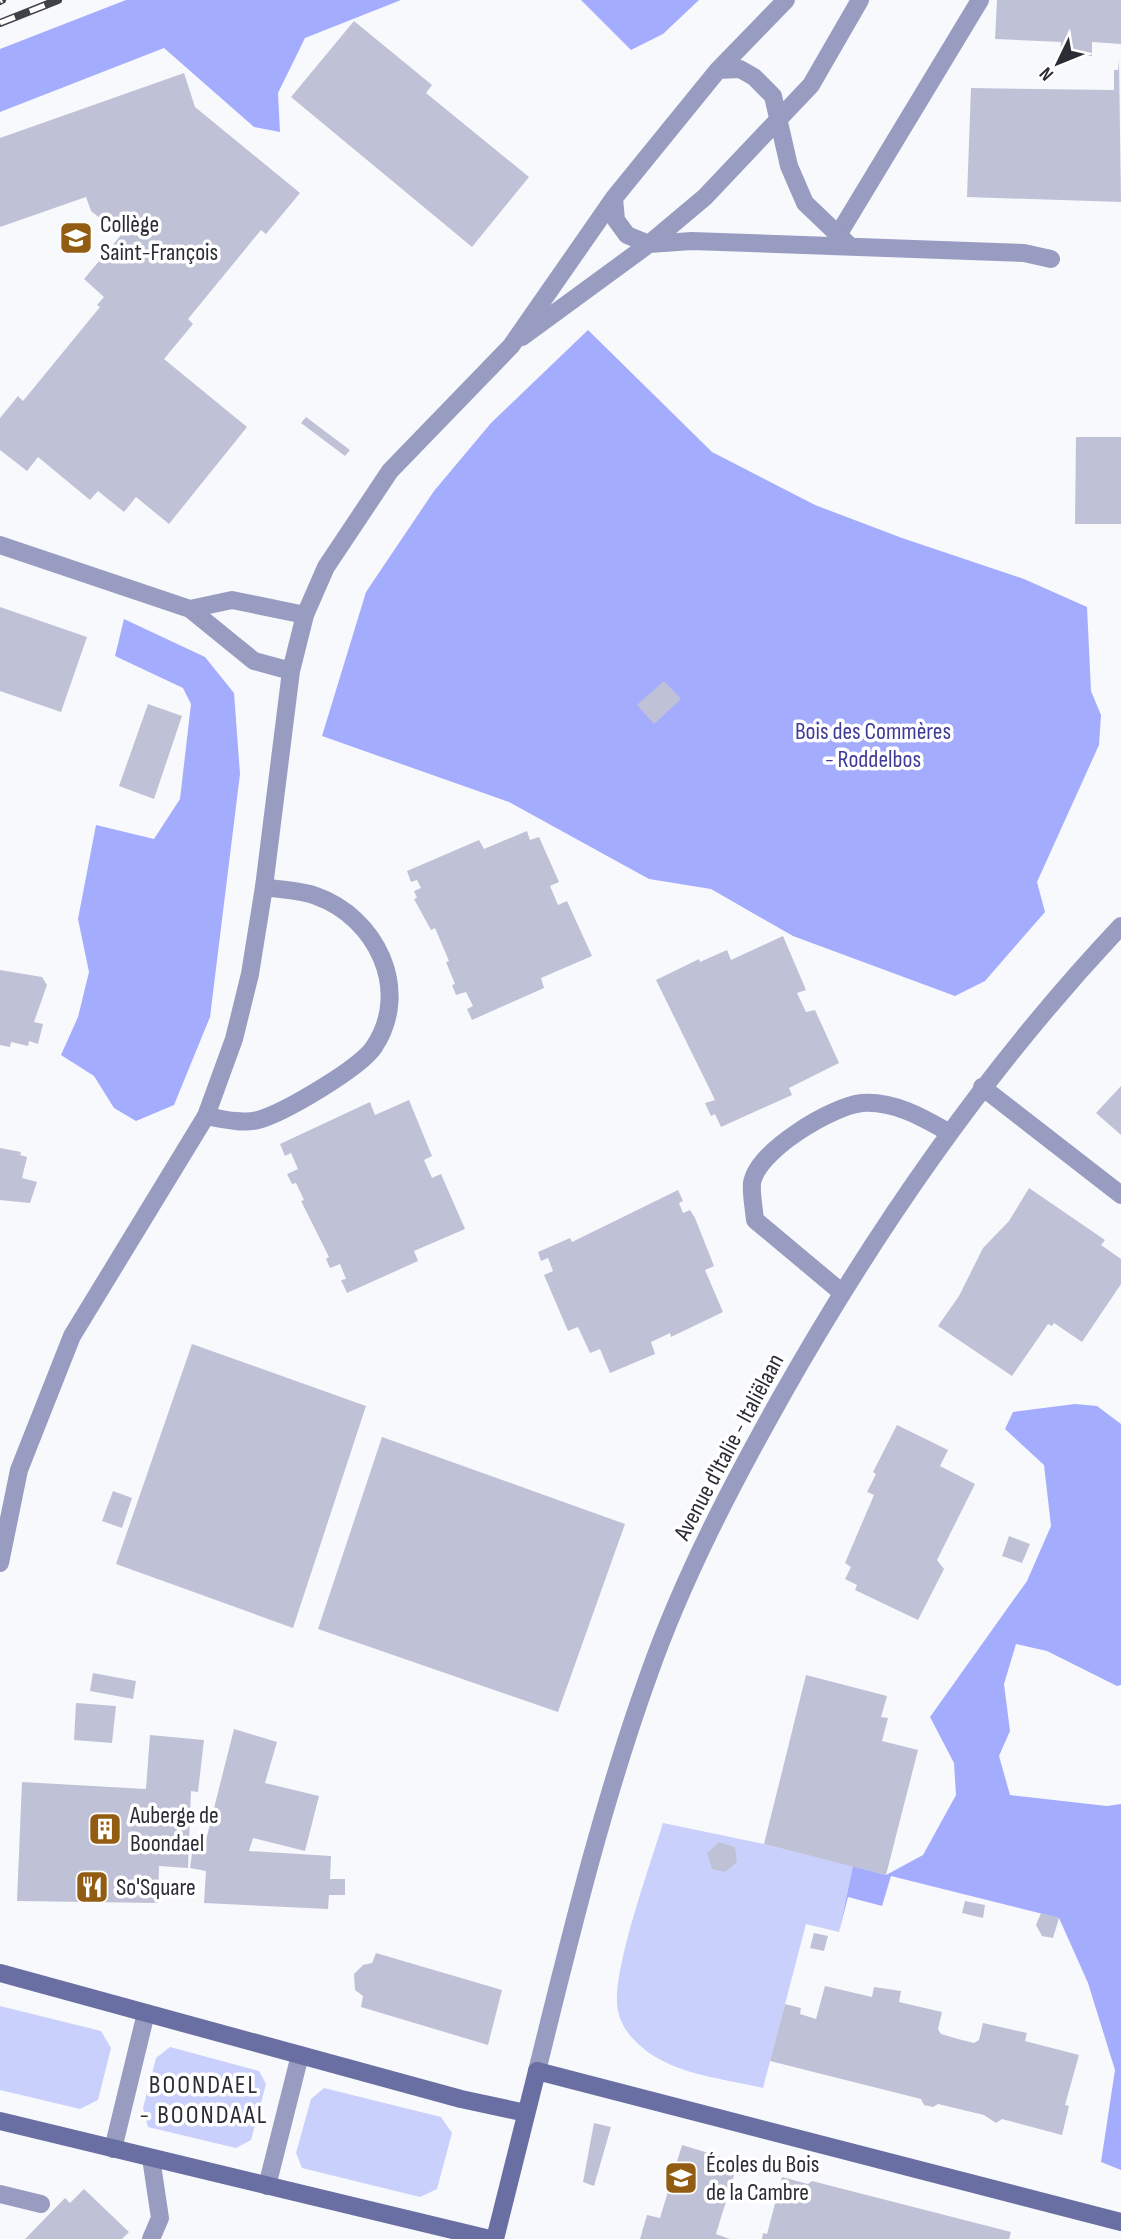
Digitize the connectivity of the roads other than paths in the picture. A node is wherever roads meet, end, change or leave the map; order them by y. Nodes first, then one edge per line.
1 (786, 0) edge
2 (980, 0) edge
3 (858, 2) edge
4 (718, 70) junction
5 (779, 121) junction
6 (614, 198) junction
7 (843, 240) junction
8 (649, 244) junction
9 (1051, 259) dead end
10 (511, 346) junction
11 (0, 545) edge
12 (190, 609) junction
13 (305, 615) junction
14 (291, 671) junction
15 (264, 887) junction
16 (1121, 926) edge
17 (982, 1087) junction
18 (206, 1116) junction
19 (948, 1132) junction
20 (1121, 1195) edge
21 (840, 1292) junction
22 (0, 1563) edge
23 (0, 1973) edge
24 (146, 2013) junction
25 (300, 2055) junction
26 (537, 2071) junction
27 (526, 2113) junction
28 (0, 2122) edge
29 (113, 2149) junction
30 (151, 2158) junction
31 (267, 2186) junction
32 (0, 2194) edge
33 (41, 2204) dead end
34 (1121, 2222) edge
35 (151, 2239) edge
36 (492, 2239) edge

1 - 4 street
2 - 7 street
3 - 5 street
4 - 5 street
4 - 6 street
5 - 7 street
5 - 8 street
6 - 8 street
6 - 10 street
7 - 8 street
7 - 9 street
8 - 10 street
10 - 13 street
11 - 12 street
12 - 13 street
12 - 14 street
13 - 14 street
14 - 15 street
15 - 18 street
15 - 18 street
16 - 17 street, Avenue d'Italie - Italiëlaan
17 - 19 street, Avenue d'Italie - Italiëlaan
17 - 20 street
18 - 22 street
19 - 21 street, Avenue d'Italie - Italiëlaan
19 - 21 street
21 - 26 street, Avenue d'Italie - Italiëlaan
23 - 24 street
24 - 25 street
24 - 29 street
25 - 27 street
25 - 31 street
26 - 27 street
26 - 34 street
27 - 36 street
28 - 29 street
29 - 30 street
30 - 31 street
30 - 35 street
31 - 36 street
32 - 33 street

